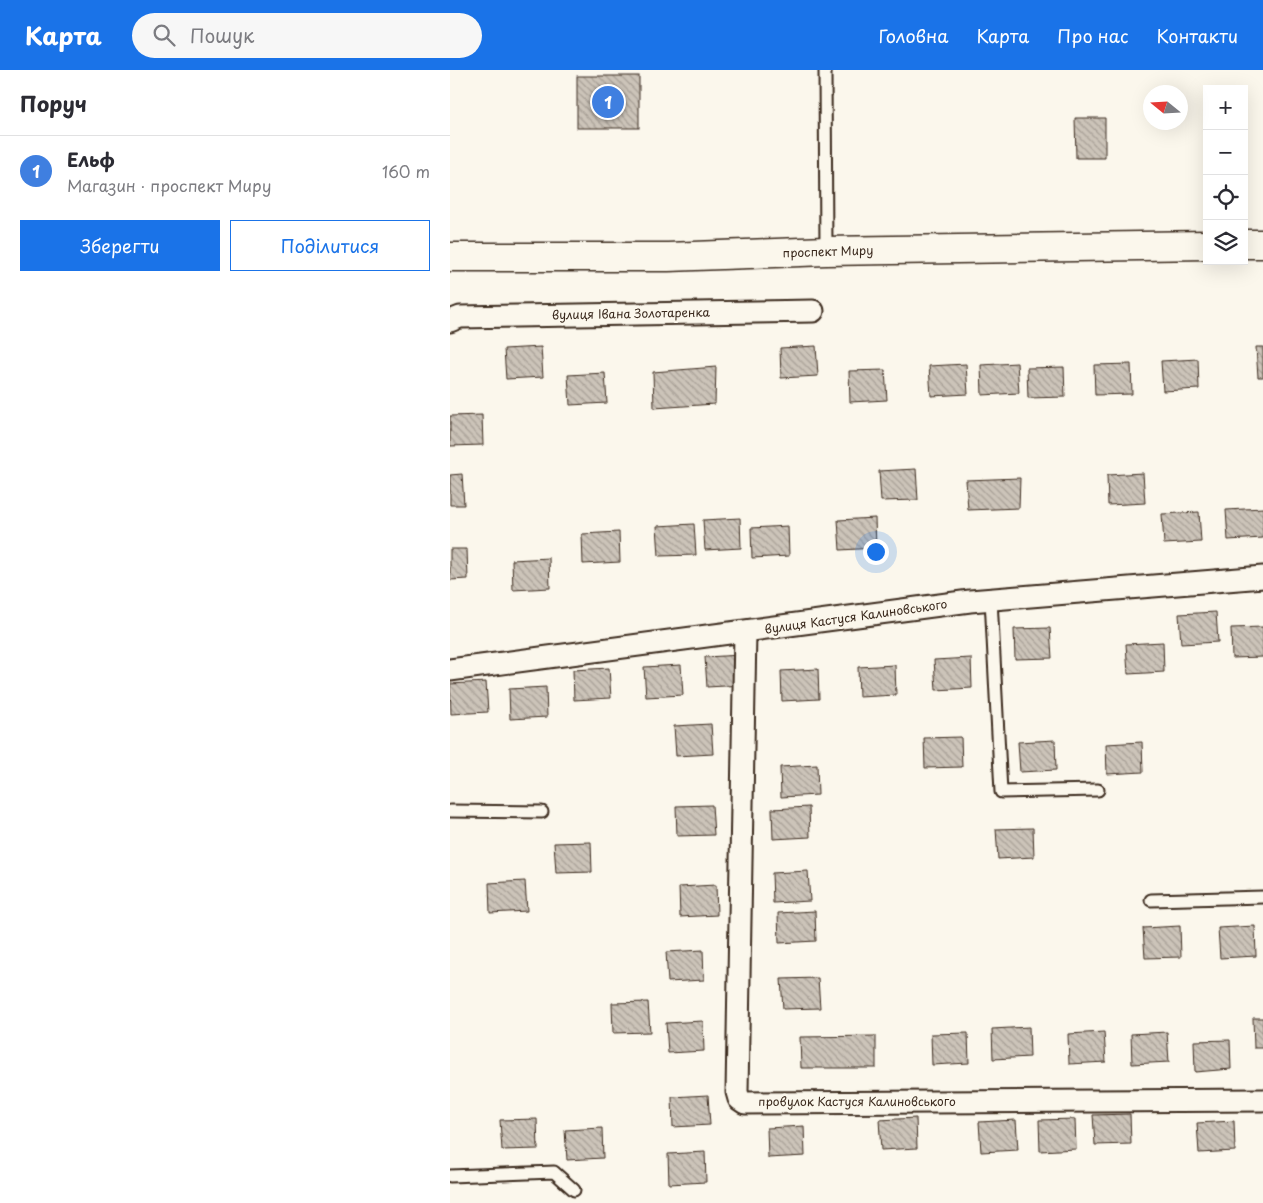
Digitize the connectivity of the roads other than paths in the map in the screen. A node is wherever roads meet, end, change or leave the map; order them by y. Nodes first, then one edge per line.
1 (825, 70) edge
2 (1248, 244) edge
3 (1263, 244) edge
4 (1203, 245) edge
5 (826, 251) junction
6 (451, 256) edge
7 (813, 311) dead end
8 (450, 321) edge
9 (1263, 577) edge
10 (991, 599) junction
11 (745, 632) junction
12 (450, 670) edge
13 (1098, 790) dead end
14 (450, 811) edge
15 (542, 812) dead end
16 (1263, 897) edge
17 (1151, 900) dead end
18 (1263, 1100) edge
19 (450, 1176) edge
20 (574, 1190) dead end

1 - 5 lane
2 - 3 main road
4 - 5 main road, проспект Миру
5 - 6 main road, проспект Миру
7 - 8 street, вулиця Івана Золотаренка
9 - 10 street, вулиця Кастуся Калиновського
10 - 11 street, вулиця Кастуся Калиновського
10 - 13 lane
11 - 12 street, вулиця Кастуся Калиновського
11 - 18 street, провулок Кастуся Калиновського
14 - 15 lane
16 - 17 lane
19 - 20 lane

